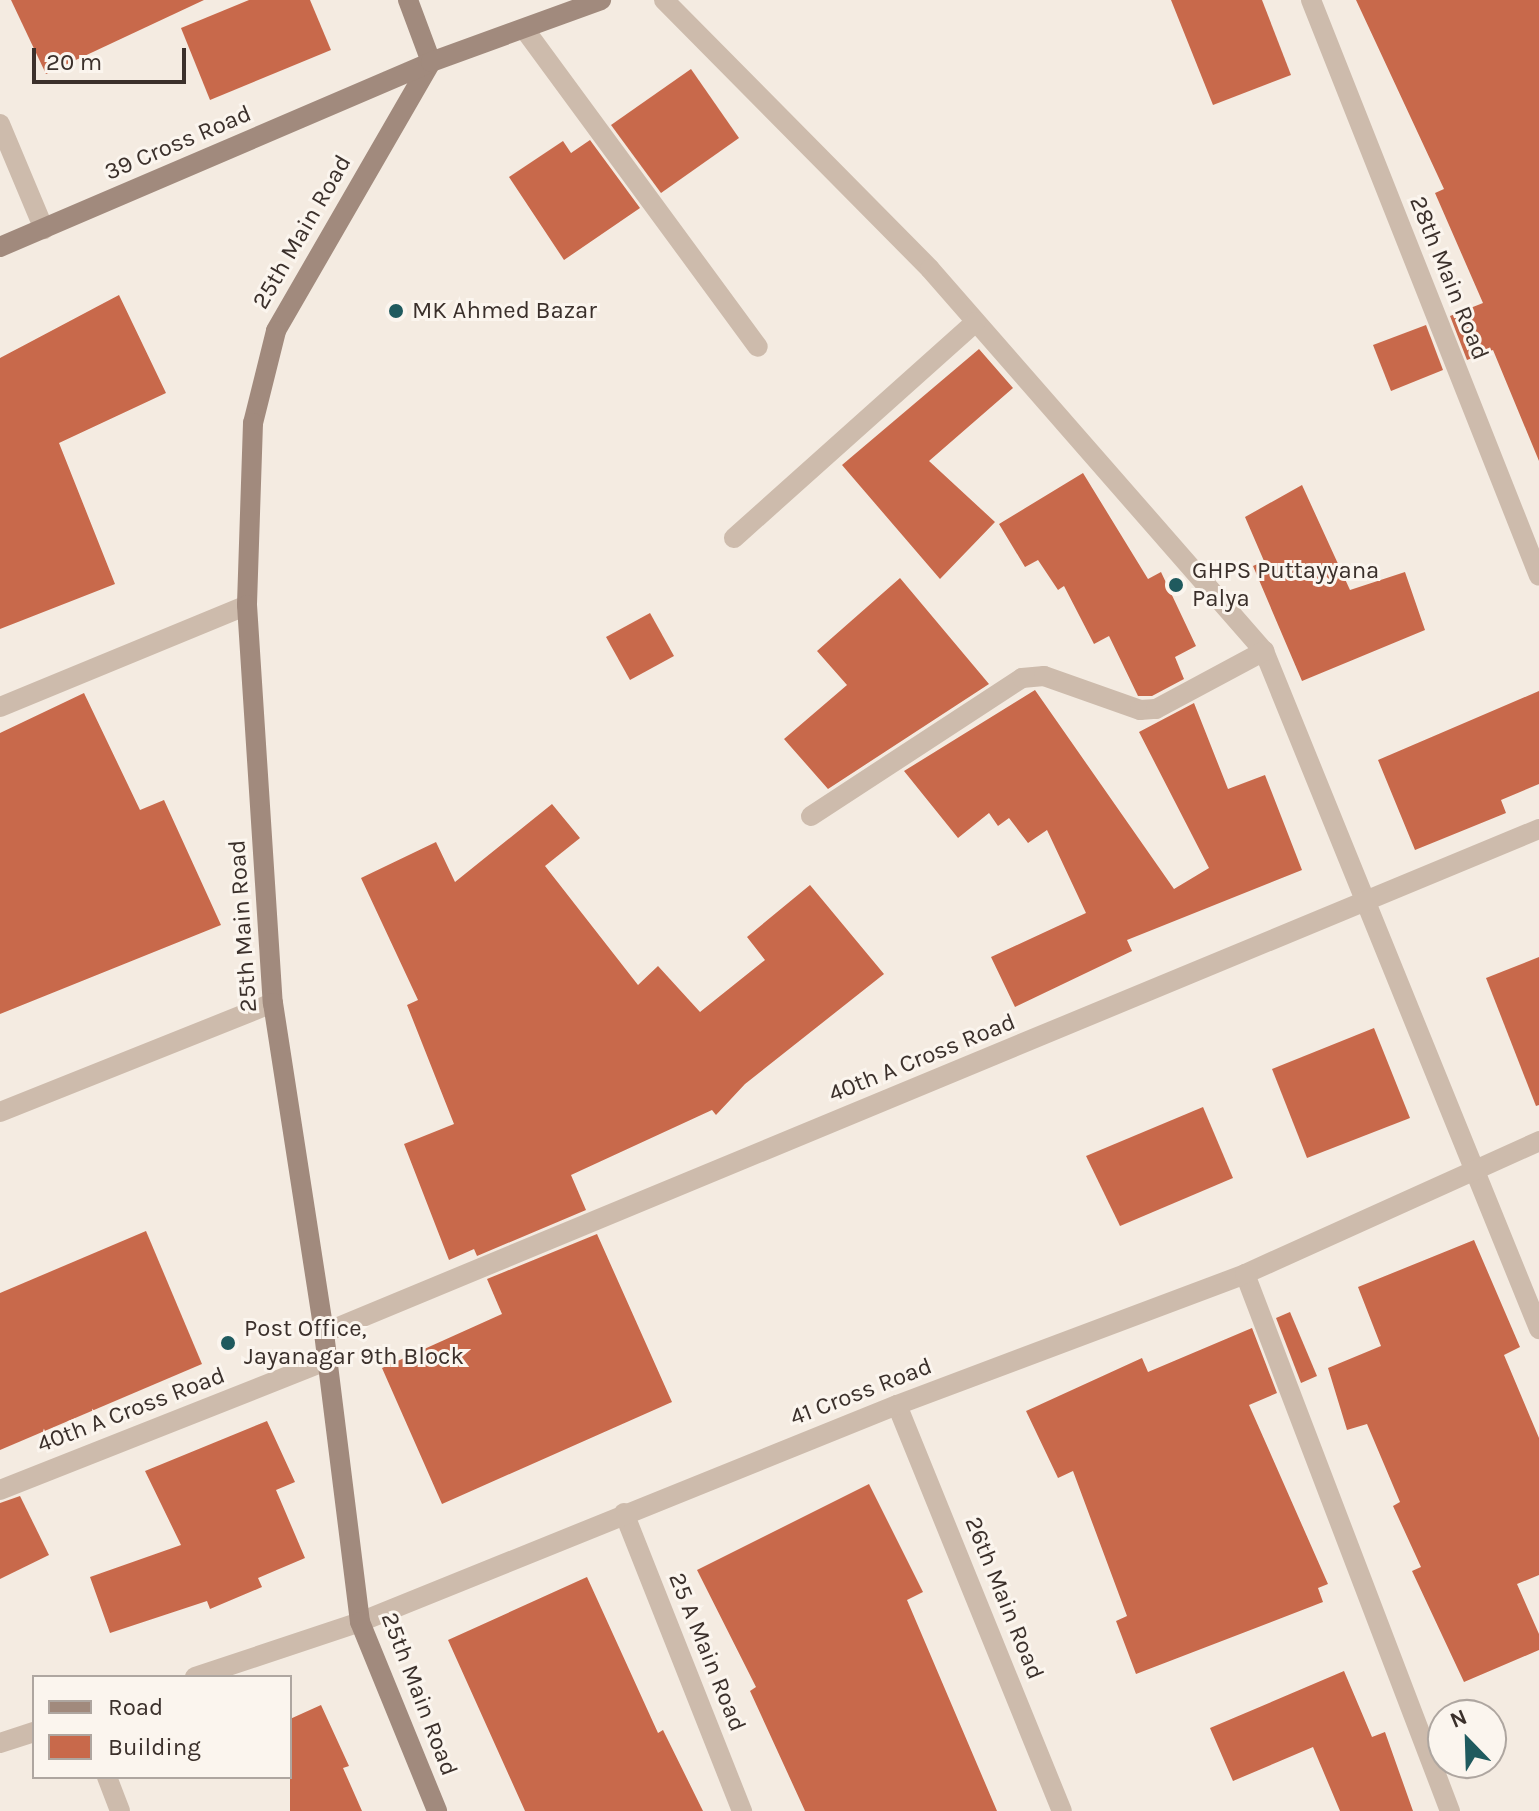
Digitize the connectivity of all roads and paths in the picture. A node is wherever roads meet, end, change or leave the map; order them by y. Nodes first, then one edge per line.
1 (408, 0) edge
2 (601, 0) edge
3 (664, 0) edge
4 (1311, 0) edge
5 (525, 30) junction
6 (431, 62) junction
7 (0, 124) edge
8 (44, 229) junction
9 (0, 247) edge
10 (976, 322) junction
11 (758, 347) dead end
12 (734, 538) dead end
13 (1539, 576) edge
14 (247, 605) junction
15 (1264, 651) junction
16 (0, 707) edge
17 (811, 816) dead end
18 (1539, 829) edge
19 (1367, 902) junction
20 (273, 1003) junction
21 (0, 1112) edge
22 (1539, 1141) edge
23 (1476, 1172) junction
24 (1245, 1274) junction
25 (1539, 1329) edge
26 (324, 1333) junction
27 (326, 1361) junction
28 (897, 1405) junction
29 (0, 1490) edge
30 (624, 1513) junction
31 (360, 1622) junction
32 (201, 1675) edge
33 (32, 1733) edge
34 (0, 1743) edge
35 (108, 1779) edge
36 (120, 1811) edge
37 (437, 1811) edge
38 (742, 1811) edge
39 (1062, 1811) edge
40 (1450, 1811) edge

1 - 6 street
2 - 5 street, 39 Cross Road
3 - 10 street
4 - 13 street, 28th Main Road
5 - 6 street, 39 Cross Road
5 - 11 street
6 - 8 street, 39 Cross Road
6 - 14 street, 25th Main Road
7 - 8 street
8 - 9 street, 39 Cross Road
10 - 12 street
10 - 15 street
14 - 16 street
14 - 20 street, 25th Main Road
15 - 17 street
15 - 19 street
18 - 19 street, 40th A Cross Road
19 - 23 street
19 - 26 street, 40th A Cross Road
20 - 21 street
20 - 26 street, 25th Main Road
22 - 23 street, 41 Cross Road
23 - 24 street, 41 Cross Road
23 - 25 street
24 - 28 street, 41 Cross Road
24 - 40 street
26 - 27 street, 25th Main Road
27 - 29 street, 40th A Cross Road
27 - 31 street, 25th Main Road
28 - 30 street, 41 Cross Road
28 - 39 street, 26th Main Road
30 - 31 street, 41 Cross Road
30 - 38 street, 25 A Main Road
31 - 32 street, 41 Cross Road
31 - 37 street, 25th Main Road
33 - 34 street
35 - 36 street

